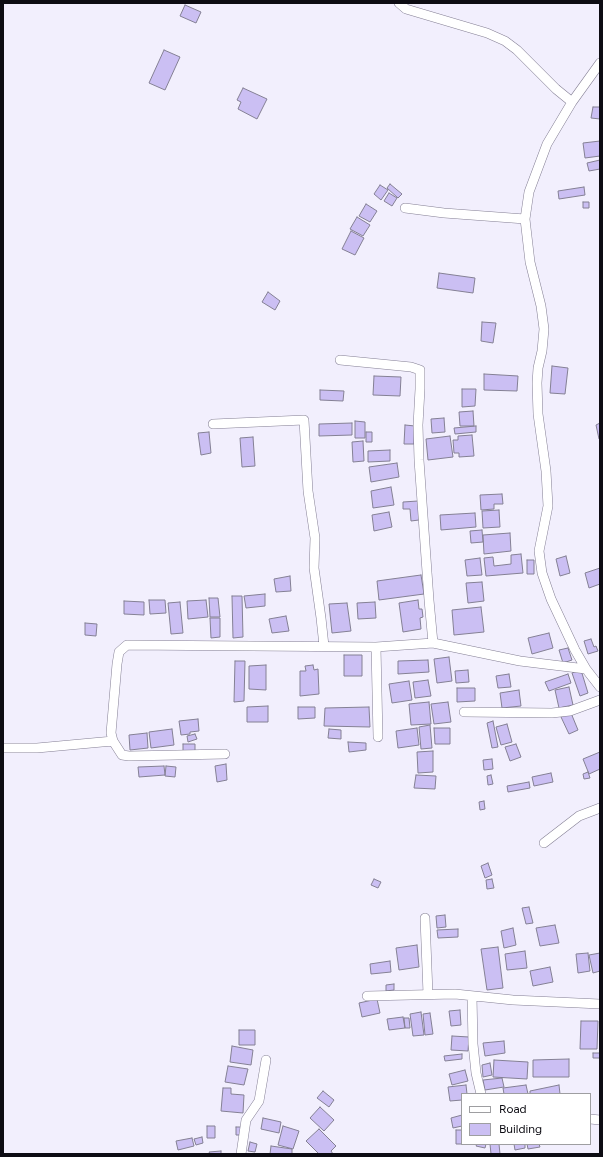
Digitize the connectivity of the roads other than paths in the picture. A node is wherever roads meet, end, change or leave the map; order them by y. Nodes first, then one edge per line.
1 (399, 3) edge
2 (600, 63) edge
3 (572, 102) junction
4 (405, 208) dead end
5 (525, 218) junction
6 (340, 360) dead end
7 (213, 424) dead end
8 (433, 643) junction
9 (324, 646) junction
10 (376, 646) junction
11 (586, 669) junction
12 (600, 687) edge
13 (600, 700) edge
14 (464, 712) dead end
15 (378, 737) dead end
16 (113, 741) junction
17 (3, 748) edge
18 (225, 754) dead end
19 (600, 808) edge
20 (544, 843) dead end
21 (425, 918) dead end
22 (428, 994) junction
23 (367, 996) dead end
24 (472, 996) junction
25 (600, 1004) edge
26 (266, 1060) dead end
27 (481, 1093) edge
28 (240, 1154) edge

1 - 3 street
2 - 3 street
3 - 5 street
4 - 5 street
5 - 11 street
6 - 8 street
7 - 9 street
8 - 10 street
8 - 11 street
9 - 10 street
9 - 16 street
10 - 15 street
11 - 12 street
13 - 14 street
16 - 17 street
16 - 18 street
19 - 20 street
21 - 22 street
22 - 23 street
22 - 24 street
24 - 25 street
24 - 27 street
26 - 28 street

